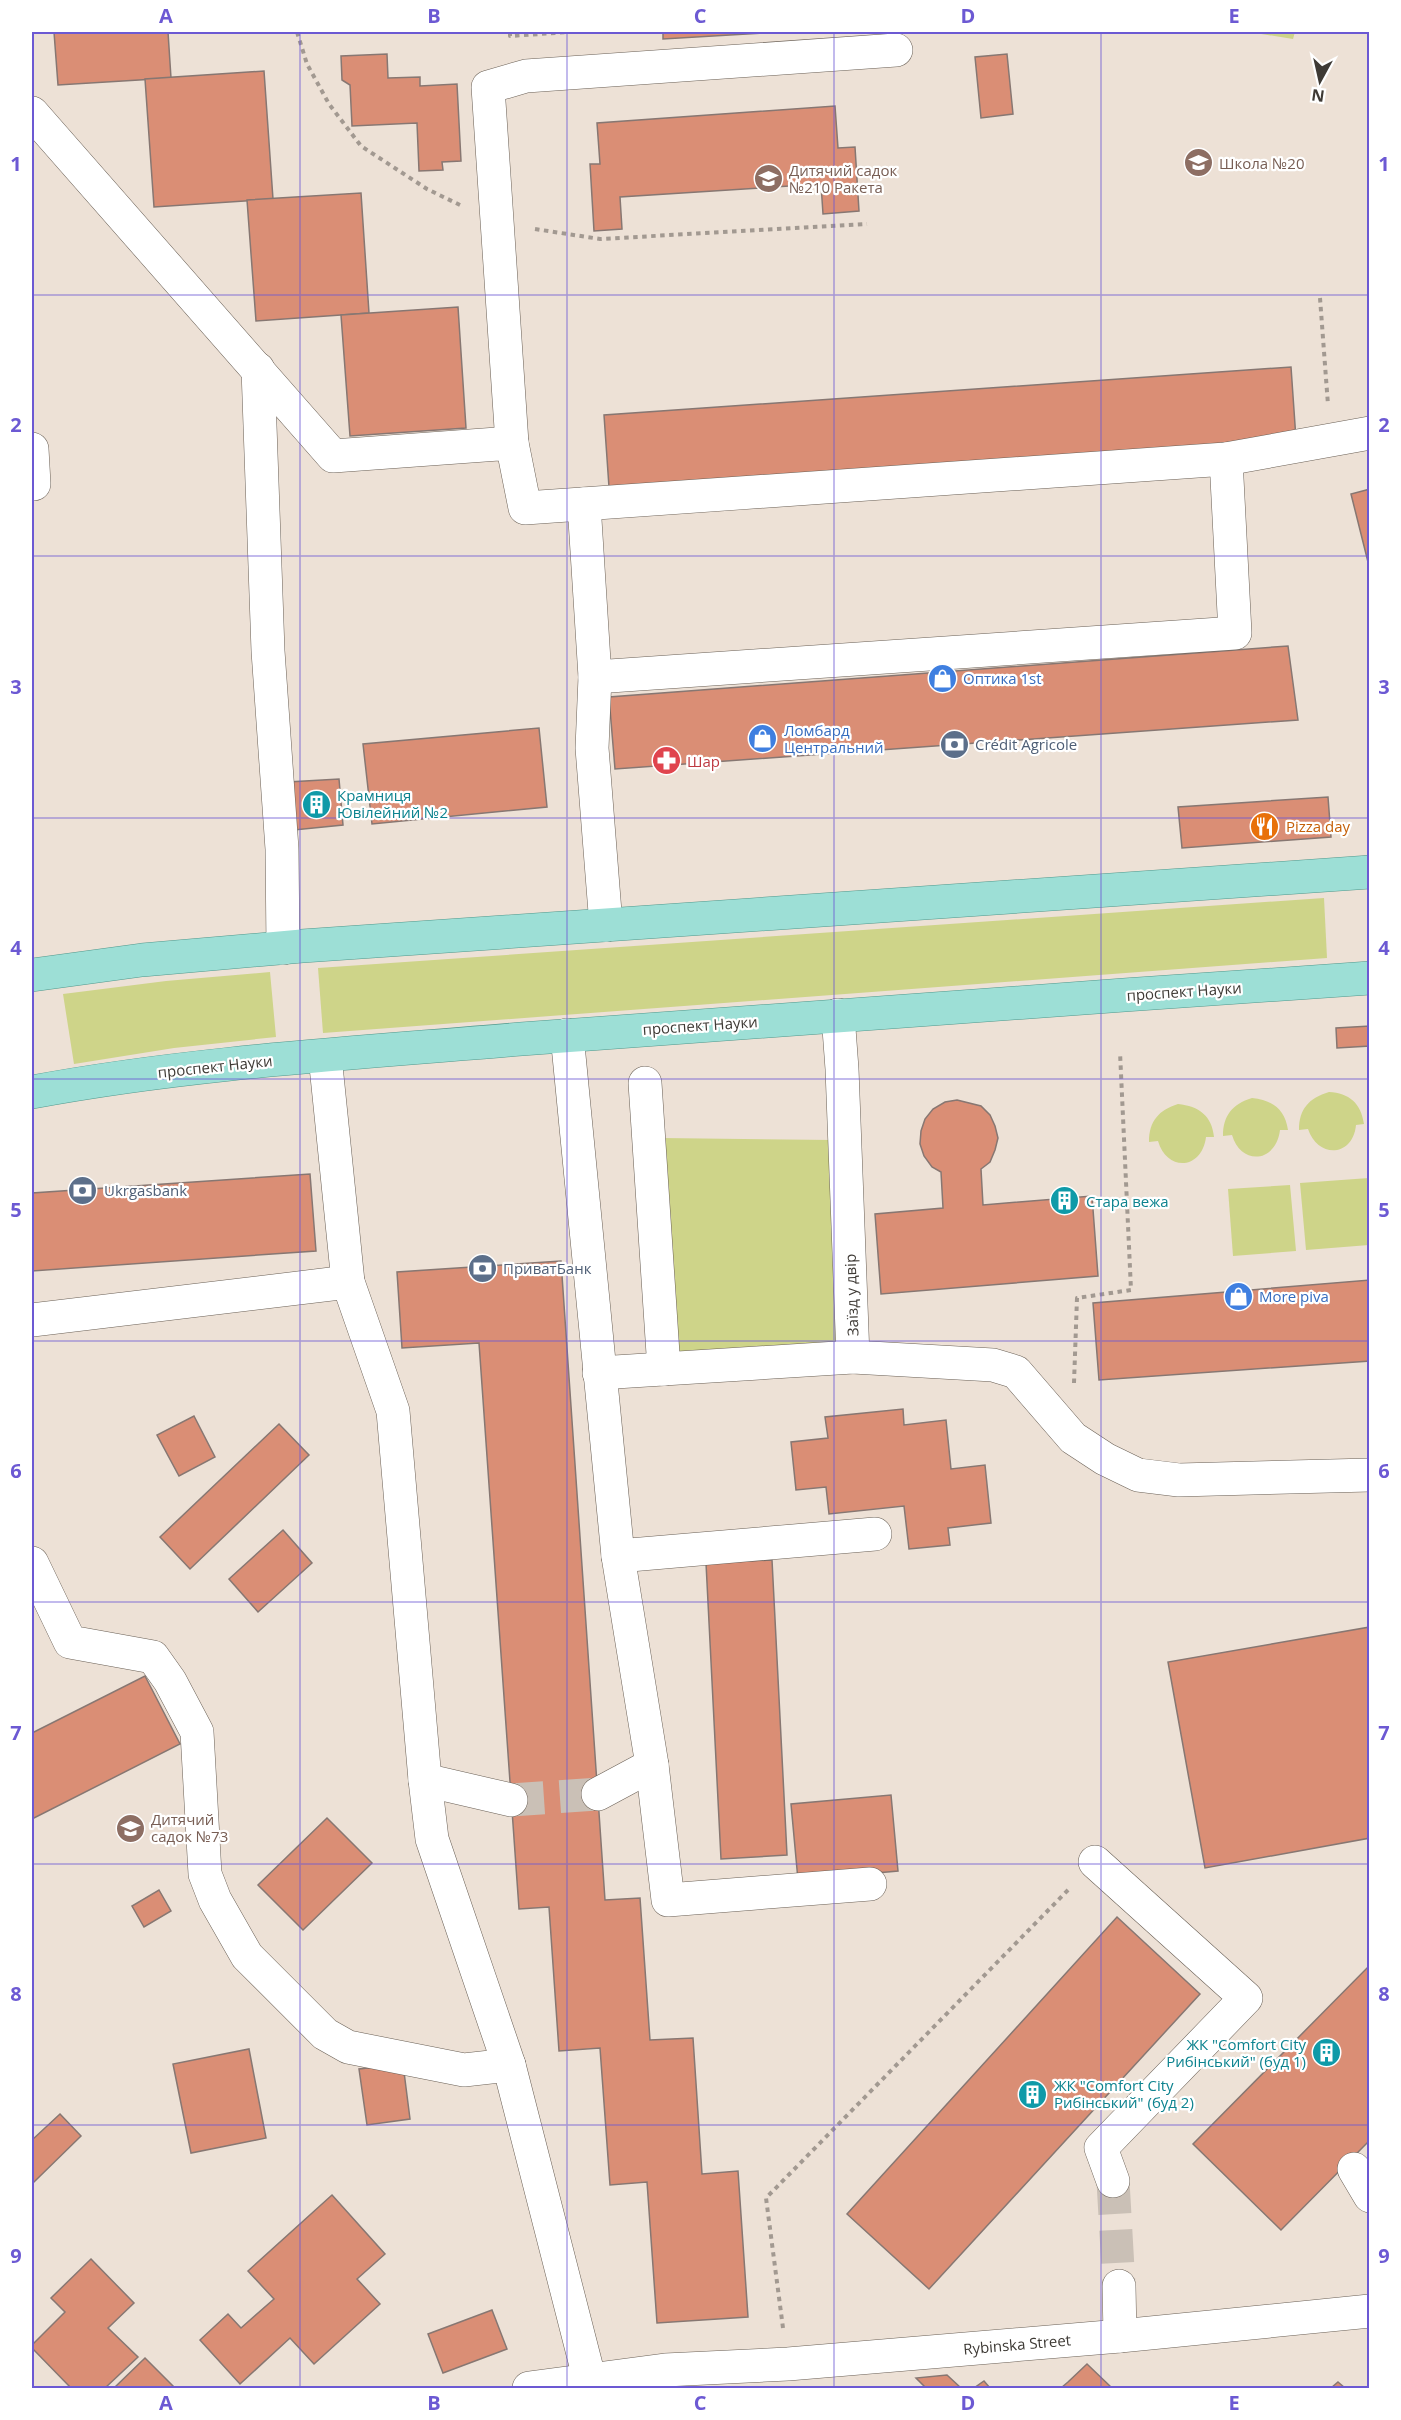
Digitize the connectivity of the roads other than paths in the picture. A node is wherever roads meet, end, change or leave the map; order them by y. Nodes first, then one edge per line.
1 (896, 50) dead end
2 (32, 113) edge
3 (258, 369) junction
4 (1370, 433) edge
5 (512, 443) junction
6 (32, 449) edge
7 (1226, 459) junction
8 (34, 484) dead end
9 (584, 504) junction
10 (595, 677) junction
11 (1370, 872) edge
12 (606, 925) junction
13 (284, 948) junction
14 (32, 975) edge
15 (1370, 978) edge
16 (838, 1015) junction
17 (567, 1035) junction
18 (325, 1056) junction
19 (645, 1083) dead end
20 (32, 1092) edge
21 (348, 1282) junction
22 (32, 1320) edge
23 (853, 1357) junction
24 (664, 1369) junction
25 (599, 1373) junction
26 (1370, 1475) edge
27 (875, 1534) dead end
28 (618, 1556) junction
29 (32, 1563) edge
30 (652, 1765) junction
31 (424, 1780) junction
32 (598, 1794) tunnel mouth
33 (511, 1800) tunnel mouth
34 (1095, 1862) road end
35 (870, 1884) dead end
36 (509, 2065) junction
37 (1113, 2181) tunnel mouth
38 (1119, 2286) tunnel mouth
39 (1370, 2311) edge
40 (1120, 2336) junction
41 (654, 2379) edge
42 (590, 2381) junction
43 (529, 2388) edge

1 - 5 street
2 - 3 street
3 - 5 street
3 - 13 street
4 - 7 street
5 - 9 street
6 - 8 street
7 - 9 street
7 - 10 street
9 - 10 street
10 - 12 street
11 - 12 main road
12 - 13 main road
13 - 14 main road
15 - 16 main road, проспект Науки
16 - 17 main road, проспект Науки
16 - 23 street, Заїзд у двір
17 - 18 main road, проспект Науки
17 - 25 street
18 - 20 main road, проспект Науки
18 - 21 street
19 - 24 street
21 - 22 street
21 - 31 street
23 - 24 street
23 - 26 street, Заїзд у двір
24 - 25 street
25 - 28 street
27 - 28 street
28 - 30 street
29 - 36 street
30 - 32 street
30 - 35 street
31 - 33 street
31 - 36 street
34 - 37 street
36 - 42 street
38 - 40 street
39 - 40 street, Rybinska Street
40 - 41 street, Rybinska Street
41 - 42 street, Rybinska Street
42 - 43 street, Rybinska Street

